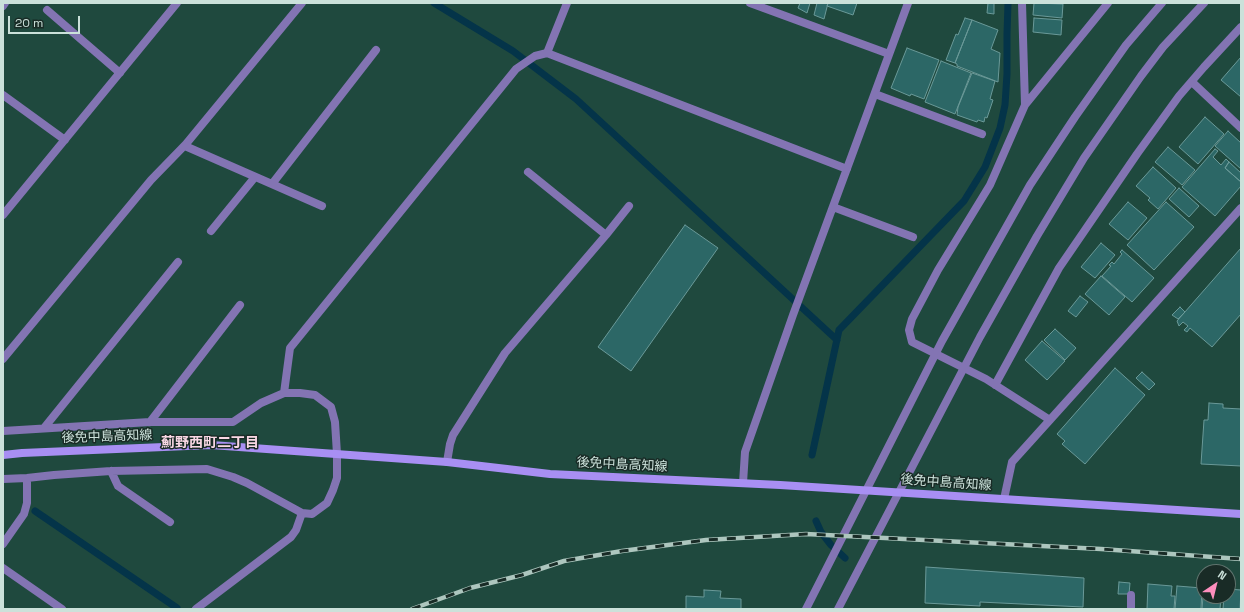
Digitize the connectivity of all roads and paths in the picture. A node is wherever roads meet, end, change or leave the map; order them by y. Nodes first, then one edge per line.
1 (5, 3) edge
2 (178, 3) edge
3 (302, 3) edge
4 (567, 3) edge
5 (750, 3) edge
6 (908, 3) edge
7 (1022, 3) edge
8 (1108, 3) edge
9 (1162, 3) edge
10 (1204, 3) edge
11 (3, 6) edge
12 (46, 10) dead end
13 (1241, 28) edge
14 (376, 50) dead end
15 (547, 54) junction
16 (889, 54) junction
17 (120, 73) junction
18 (1192, 82) junction
19 (3, 94) edge
20 (874, 94) junction
21 (1025, 106) junction
22 (1241, 128) edge
23 (982, 134) dead end
24 (65, 140) junction
25 (185, 146) junction
26 (847, 168) junction
27 (528, 172) dead end
28 (255, 177) junction
29 (272, 184) junction
30 (322, 206) dead end
31 (629, 206) dead end
32 (833, 207) junction
33 (1241, 208) edge
34 (3, 215) edge
35 (211, 231) dead end
36 (606, 235) junction
37 (913, 237) dead end
38 (178, 262) dead end
39 (240, 305) dead end
40 (3, 359) edge
41 (995, 385) junction
42 (284, 394) junction
43 (1050, 420) junction
44 (150, 422) junction
45 (44, 428) junction
46 (3, 432) edge
47 (337, 454) junction
48 (3, 455) edge
49 (447, 462) junction
50 (111, 471) junction
51 (27, 478) junction
52 (3, 479) edge
53 (743, 483) junction
54 (1004, 499) junction
55 (302, 513) junction
56 (1241, 514) edge
57 (170, 522) dead end
58 (3, 544) edge
59 (3, 568) edge
60 (1131, 595) dead end
61 (62, 609) edge
62 (196, 609) edge
63 (806, 609) edge
64 (838, 609) edge
65 (1131, 609) edge

1 - 11 street
2 - 17 street
3 - 25 street
4 - 15 street
5 - 16 street
6 - 16 street
7 - 21 street
8 - 21 street
9 - 63 street
10 - 64 street
12 - 17 street
13 - 18 street
14 - 29 street
15 - 26 street
15 - 42 street
16 - 20 street
17 - 24 street
18 - 22 street
18 - 41 street
19 - 24 street
20 - 23 street
20 - 26 street
21 - 41 street
24 - 34 street
25 - 28 street
25 - 40 street
26 - 32 street
27 - 36 street
28 - 29 street
28 - 35 street
29 - 30 street
31 - 36 street
32 - 37 street
32 - 53 street
33 - 43 street
36 - 49 street
38 - 45 street
39 - 44 street
41 - 43 street
42 - 44 street
42 - 47 street
43 - 54 street
44 - 45 street
45 - 46 street
47 - 48 main road, 後免中島高知線
47 - 49 main road, 後免中島高知線
47 - 55 street
49 - 53 main road, 後免中島高知線
50 - 51 street
50 - 55 street
50 - 57 street
51 - 52 street
51 - 58 street
53 - 54 main road, 後免中島高知線
54 - 56 main road, 後免中島高知線
55 - 62 street
59 - 61 street
60 - 65 street

